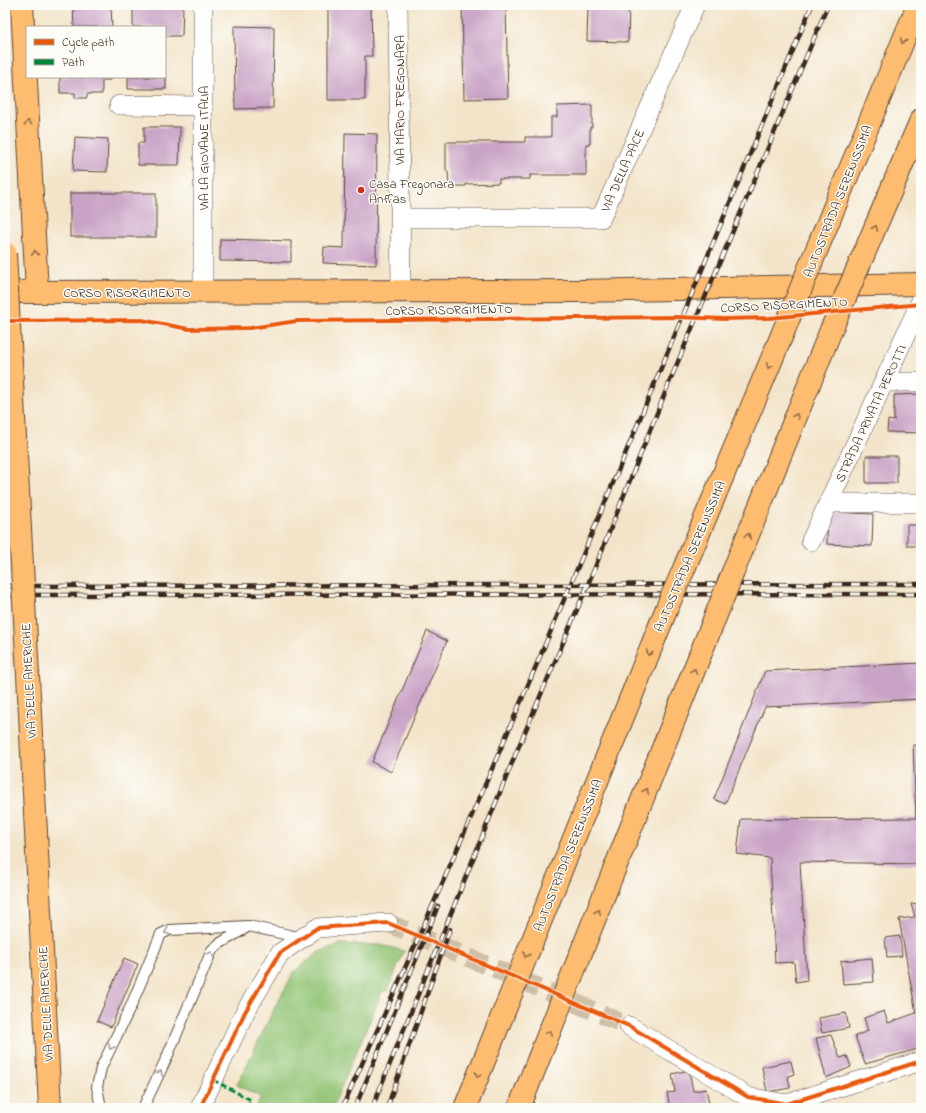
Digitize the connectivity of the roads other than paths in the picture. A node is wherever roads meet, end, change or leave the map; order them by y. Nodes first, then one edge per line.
1 (22, 5) edge
2 (203, 5) edge
3 (398, 5) edge
4 (695, 5) edge
5 (918, 5) edge
6 (119, 105) dead end
7 (203, 106) junction
8 (921, 120) edge
9 (400, 218) junction
10 (5, 253) edge
11 (921, 284) edge
12 (401, 291) junction
13 (5, 292) edge
14 (37, 292) junction
15 (203, 292) junction
16 (921, 300) edge
17 (884, 382) junction
18 (921, 382) edge
19 (828, 503) junction
20 (921, 503) edge
21 (811, 541) dead end
22 (388, 923) tunnel mouth
23 (249, 926) junction
24 (302, 938) junction
25 (629, 1026) tunnel mouth
26 (540, 1058) junction
27 (921, 1061) edge
28 (808, 1103) edge
29 (50, 1108) edge
30 (101, 1108) edge
31 (143, 1108) edge
32 (200, 1108) edge
33 (465, 1108) edge
34 (519, 1108) edge
35 (527, 1108) edge

14 -> 1 main road
2 - 7 street, VIA LA GIOVANE ITALIA
3 - 9 street, VIA MARIO FREGONARA
4 - 9 street, VIA DELLA PACE
5 -> 33 main road, AUTOSTRADA SERENISSIMA, bridge
6 - 7 street
7 - 15 street, VIA LA GIOVANE ITALIA
26 -> 8 main road, bridge
9 - 12 street, VIA MARIO FREGONARA
10 - 29 main road, VIA DELLE AMERICHE, bridge
11 - 12 main road, CORSO RISORGIMENTO
12 - 15 main road, CORSO RISORGIMENTO
13 - 14 main road, CORSO RISORGIMENTO
14 - 15 main road, CORSO RISORGIMENTO
16 - 17 street, STRADA PRIVATA PEROTTI
17 - 18 street
17 - 19 street, STRADA PRIVATA PEROTTI
19 - 20 street, STRADA PRIVATA PEROTTI
19 - 21 street, STRADA PRIVATA PEROTTI
22 - 24 street
23 - 24 lane
23 -> 30 lane
31 -> 23 lane
24 - 32 street
25 - 28 street
26 - 34 main road
26 - 35 main road
27 - 28 street

